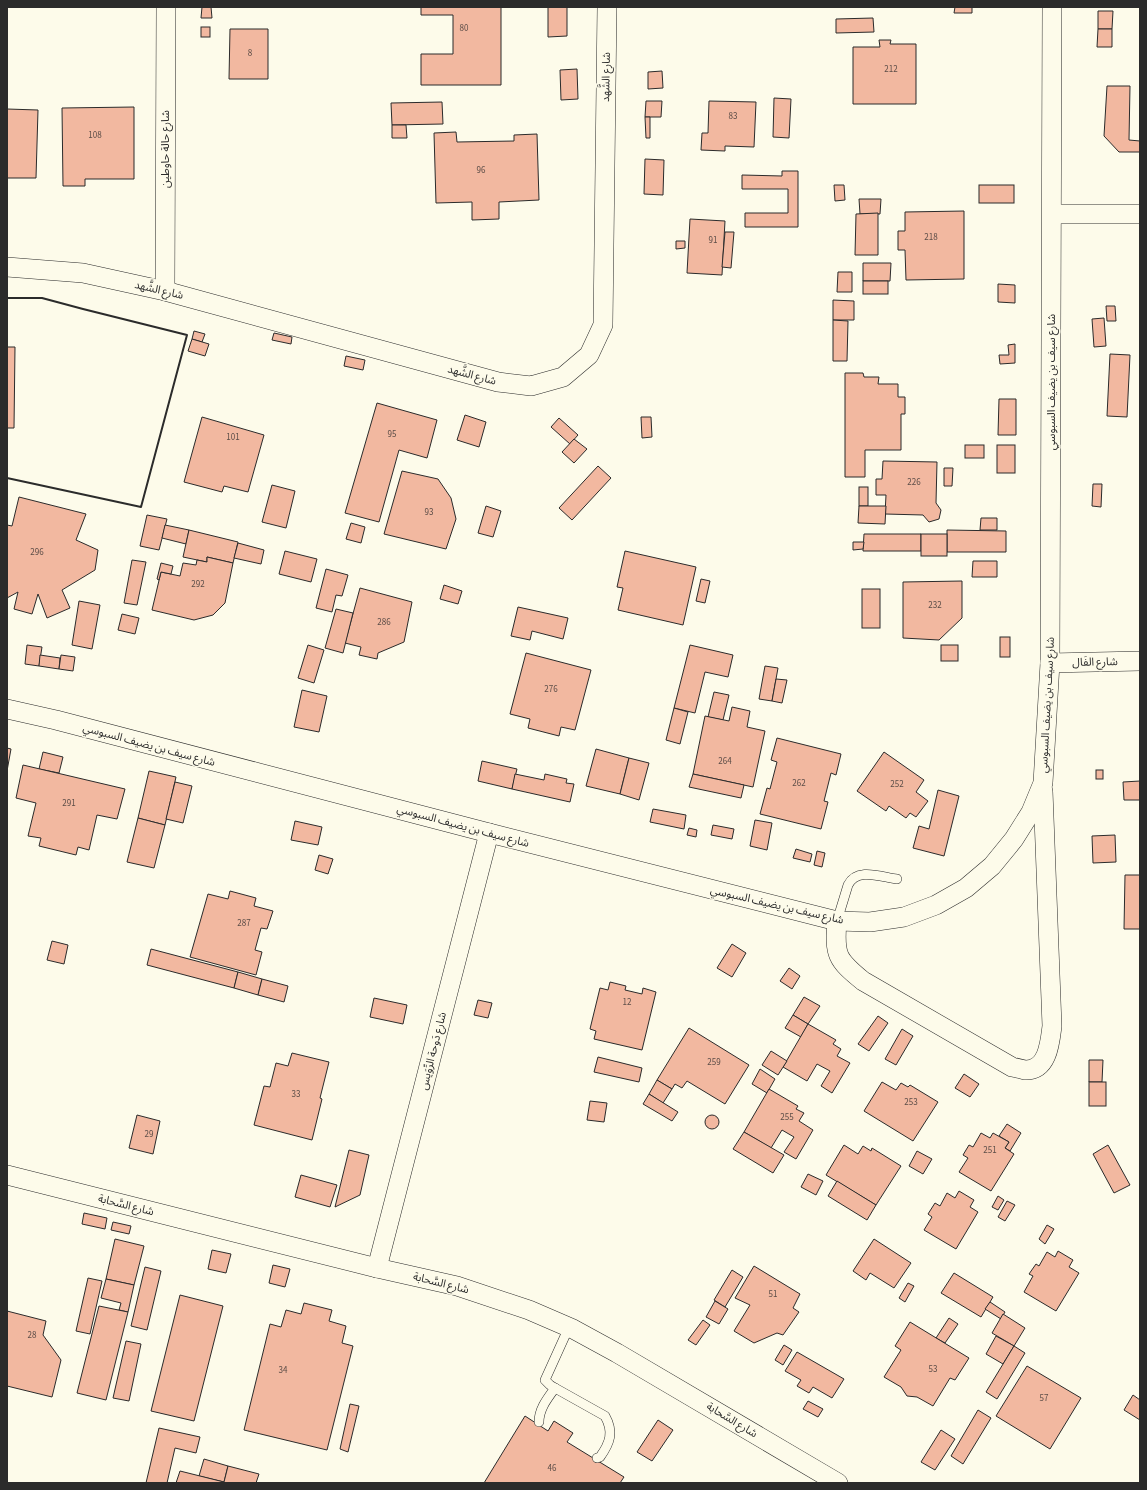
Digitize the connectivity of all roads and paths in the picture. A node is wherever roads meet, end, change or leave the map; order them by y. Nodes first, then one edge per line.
1 (166, 7) edge
2 (607, 7) edge
3 (1052, 7) edge
4 (1052, 214) junction
5 (1140, 214) edge
6 (7, 267) edge
7 (165, 290) junction
8 (1140, 661) edge
9 (1050, 663) junction
10 (7, 709) edge
11 (1043, 783) junction
12 (489, 834) junction
13 (897, 879) dead end
14 (837, 921) junction
15 (7, 1175) edge
16 (377, 1268) junction
17 (569, 1327) junction
18 (555, 1388) junction
19 (539, 1422) dead end
20 (597, 1458) dead end
21 (838, 1483) edge

1 - 7 street, شارع حالة حاوطين
2 - 7 street, شارع الشَّهد
3 - 4 street, شارع سيف بن يضيف السبوسي
4 - 5 street
4 - 9 street, شارع سيف بن يضيف السبوسي
6 - 7 street, شارع الشَّهد
8 - 9 street, شارع الفَال
9 - 11 street, شارع سيف بن يضيف السبوسي
10 - 12 street, شارع سيف بن يضيف السبوسي
11 - 14 street, شارع سيف بن يضيف السبوسي
11 - 14 street
12 - 14 street, شارع سيف بن يضيف السبوسي
12 - 16 street, شارع دَوحة الرِّوَيس
13 - 14 lane
15 - 16 street, شارع السَّحابة
16 - 17 street, شارع السَّحابة
17 - 18 lane
17 - 21 street, شارع السَّحابة
18 - 19 lane
18 - 20 lane

